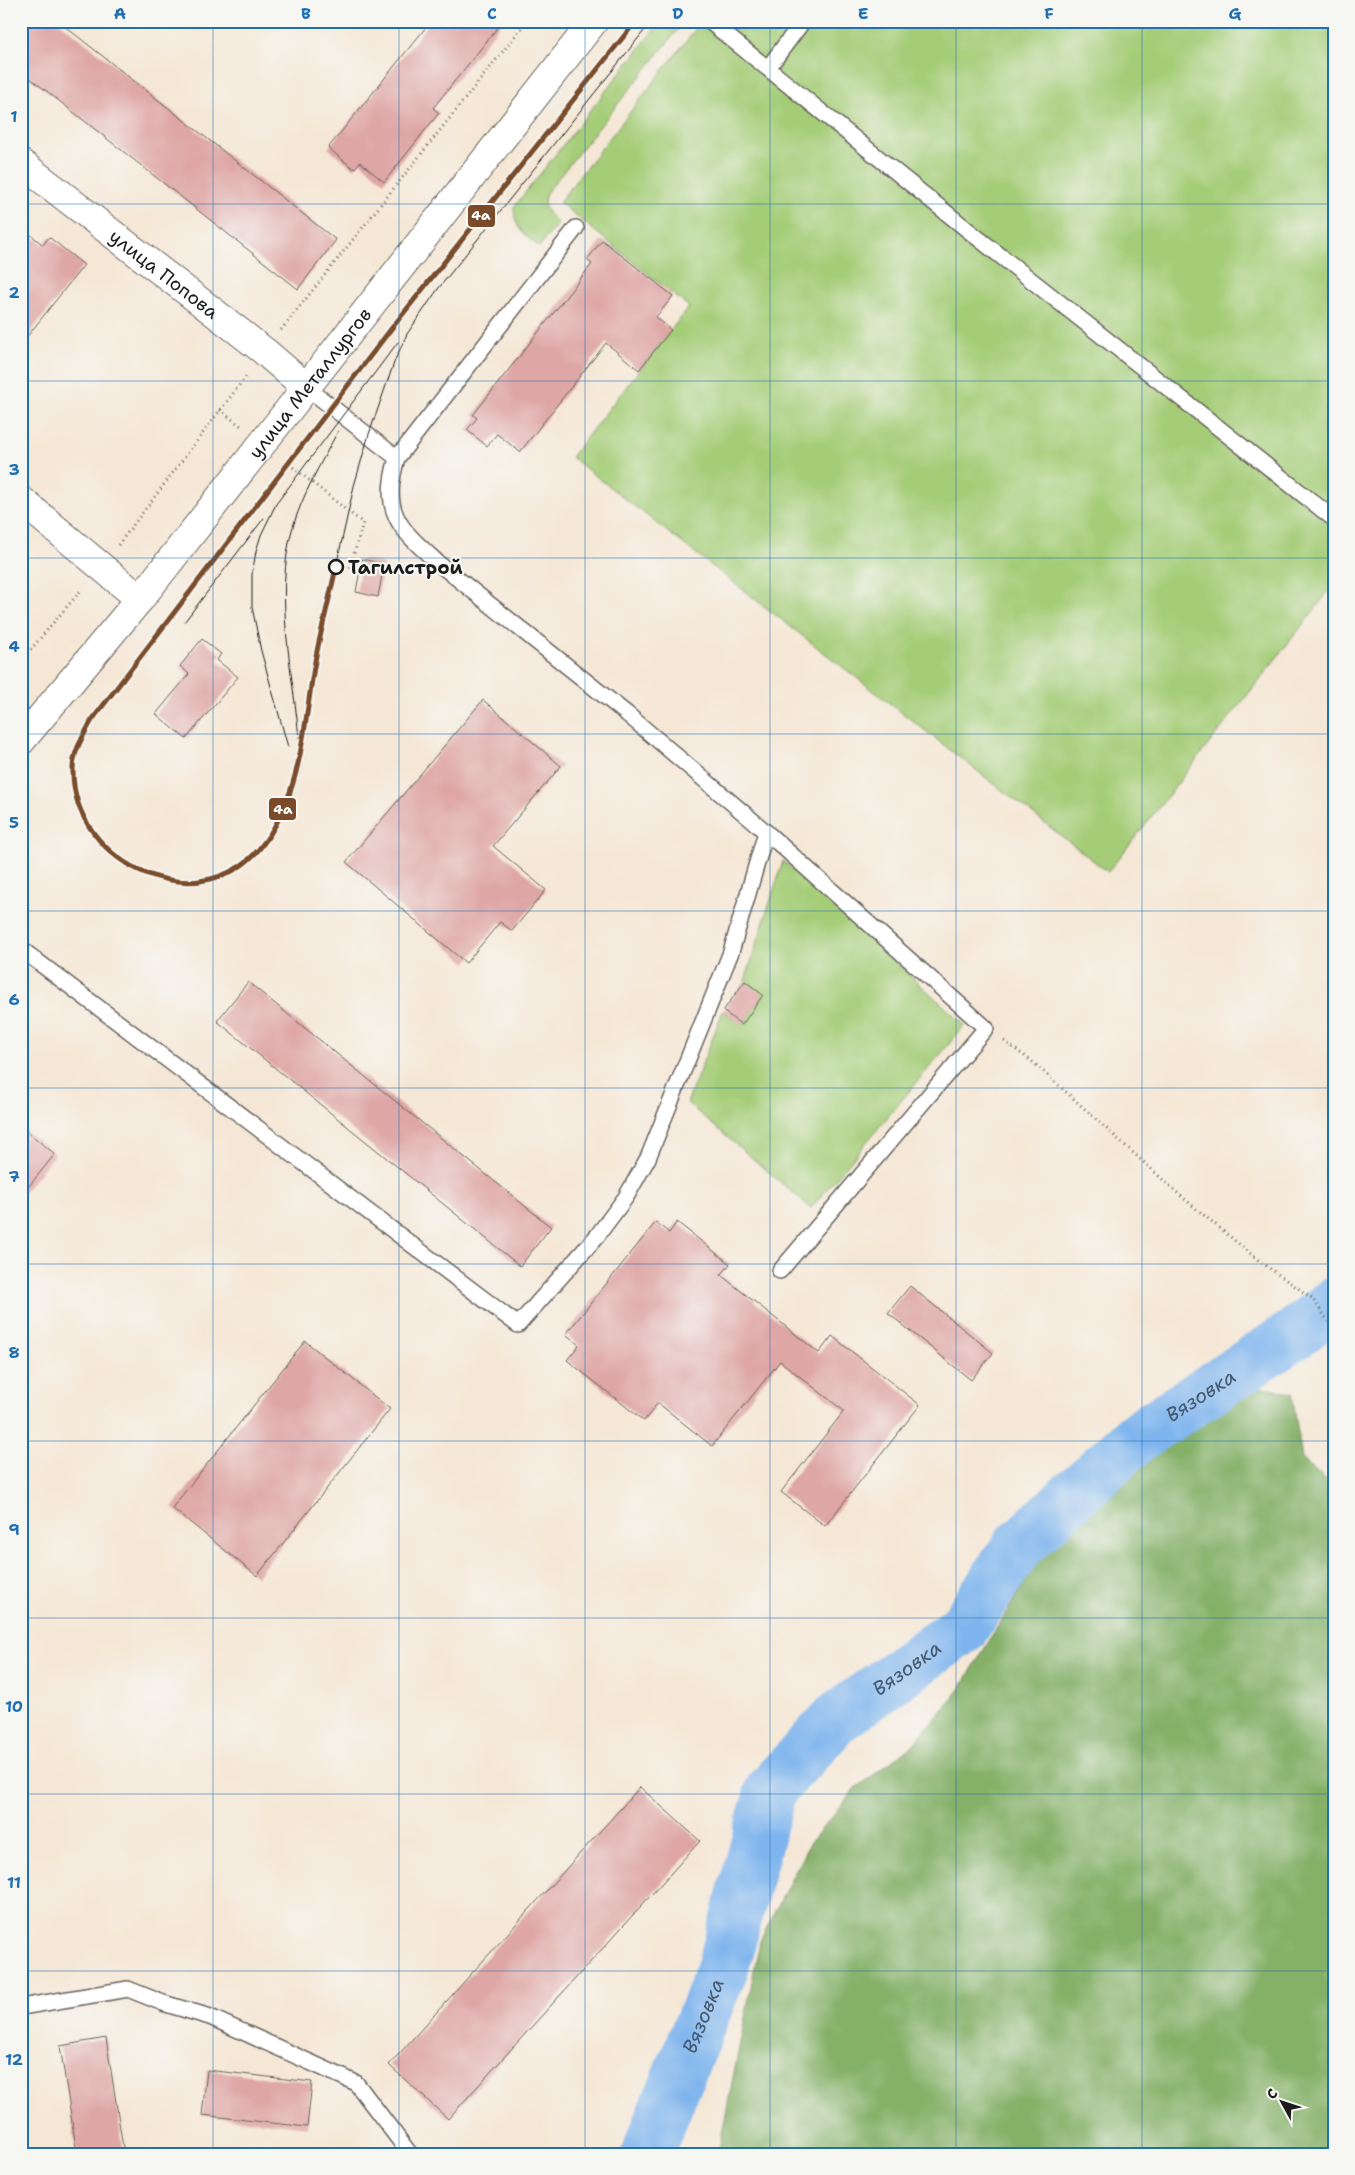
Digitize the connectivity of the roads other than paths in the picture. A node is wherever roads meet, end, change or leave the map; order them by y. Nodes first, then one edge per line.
1 (594, 21) edge
2 (709, 21) edge
3 (803, 21) edge
4 (768, 68) junction
5 (21, 163) edge
6 (576, 228) dead end
7 (306, 387) junction
8 (397, 458) junction
9 (21, 500) edge
10 (1334, 519) edge
11 (140, 600) junction
12 (21, 741) edge
13 (766, 832) junction
14 (21, 949) edge
15 (780, 1272) dead end
16 (21, 2006) edge
17 (410, 2154) edge

1 - 7 main road, улица Металлургов
2 - 4 lane
3 - 4 lane
4 - 10 lane
5 - 7 main road, улица Попова
6 - 8 lane
7 - 8 lane
7 - 11 main road, улица Металлургов
8 - 13 lane
9 - 11 main road
11 - 12 main road, улица Металлургов
13 - 14 lane
13 - 15 lane
16 - 17 lane

